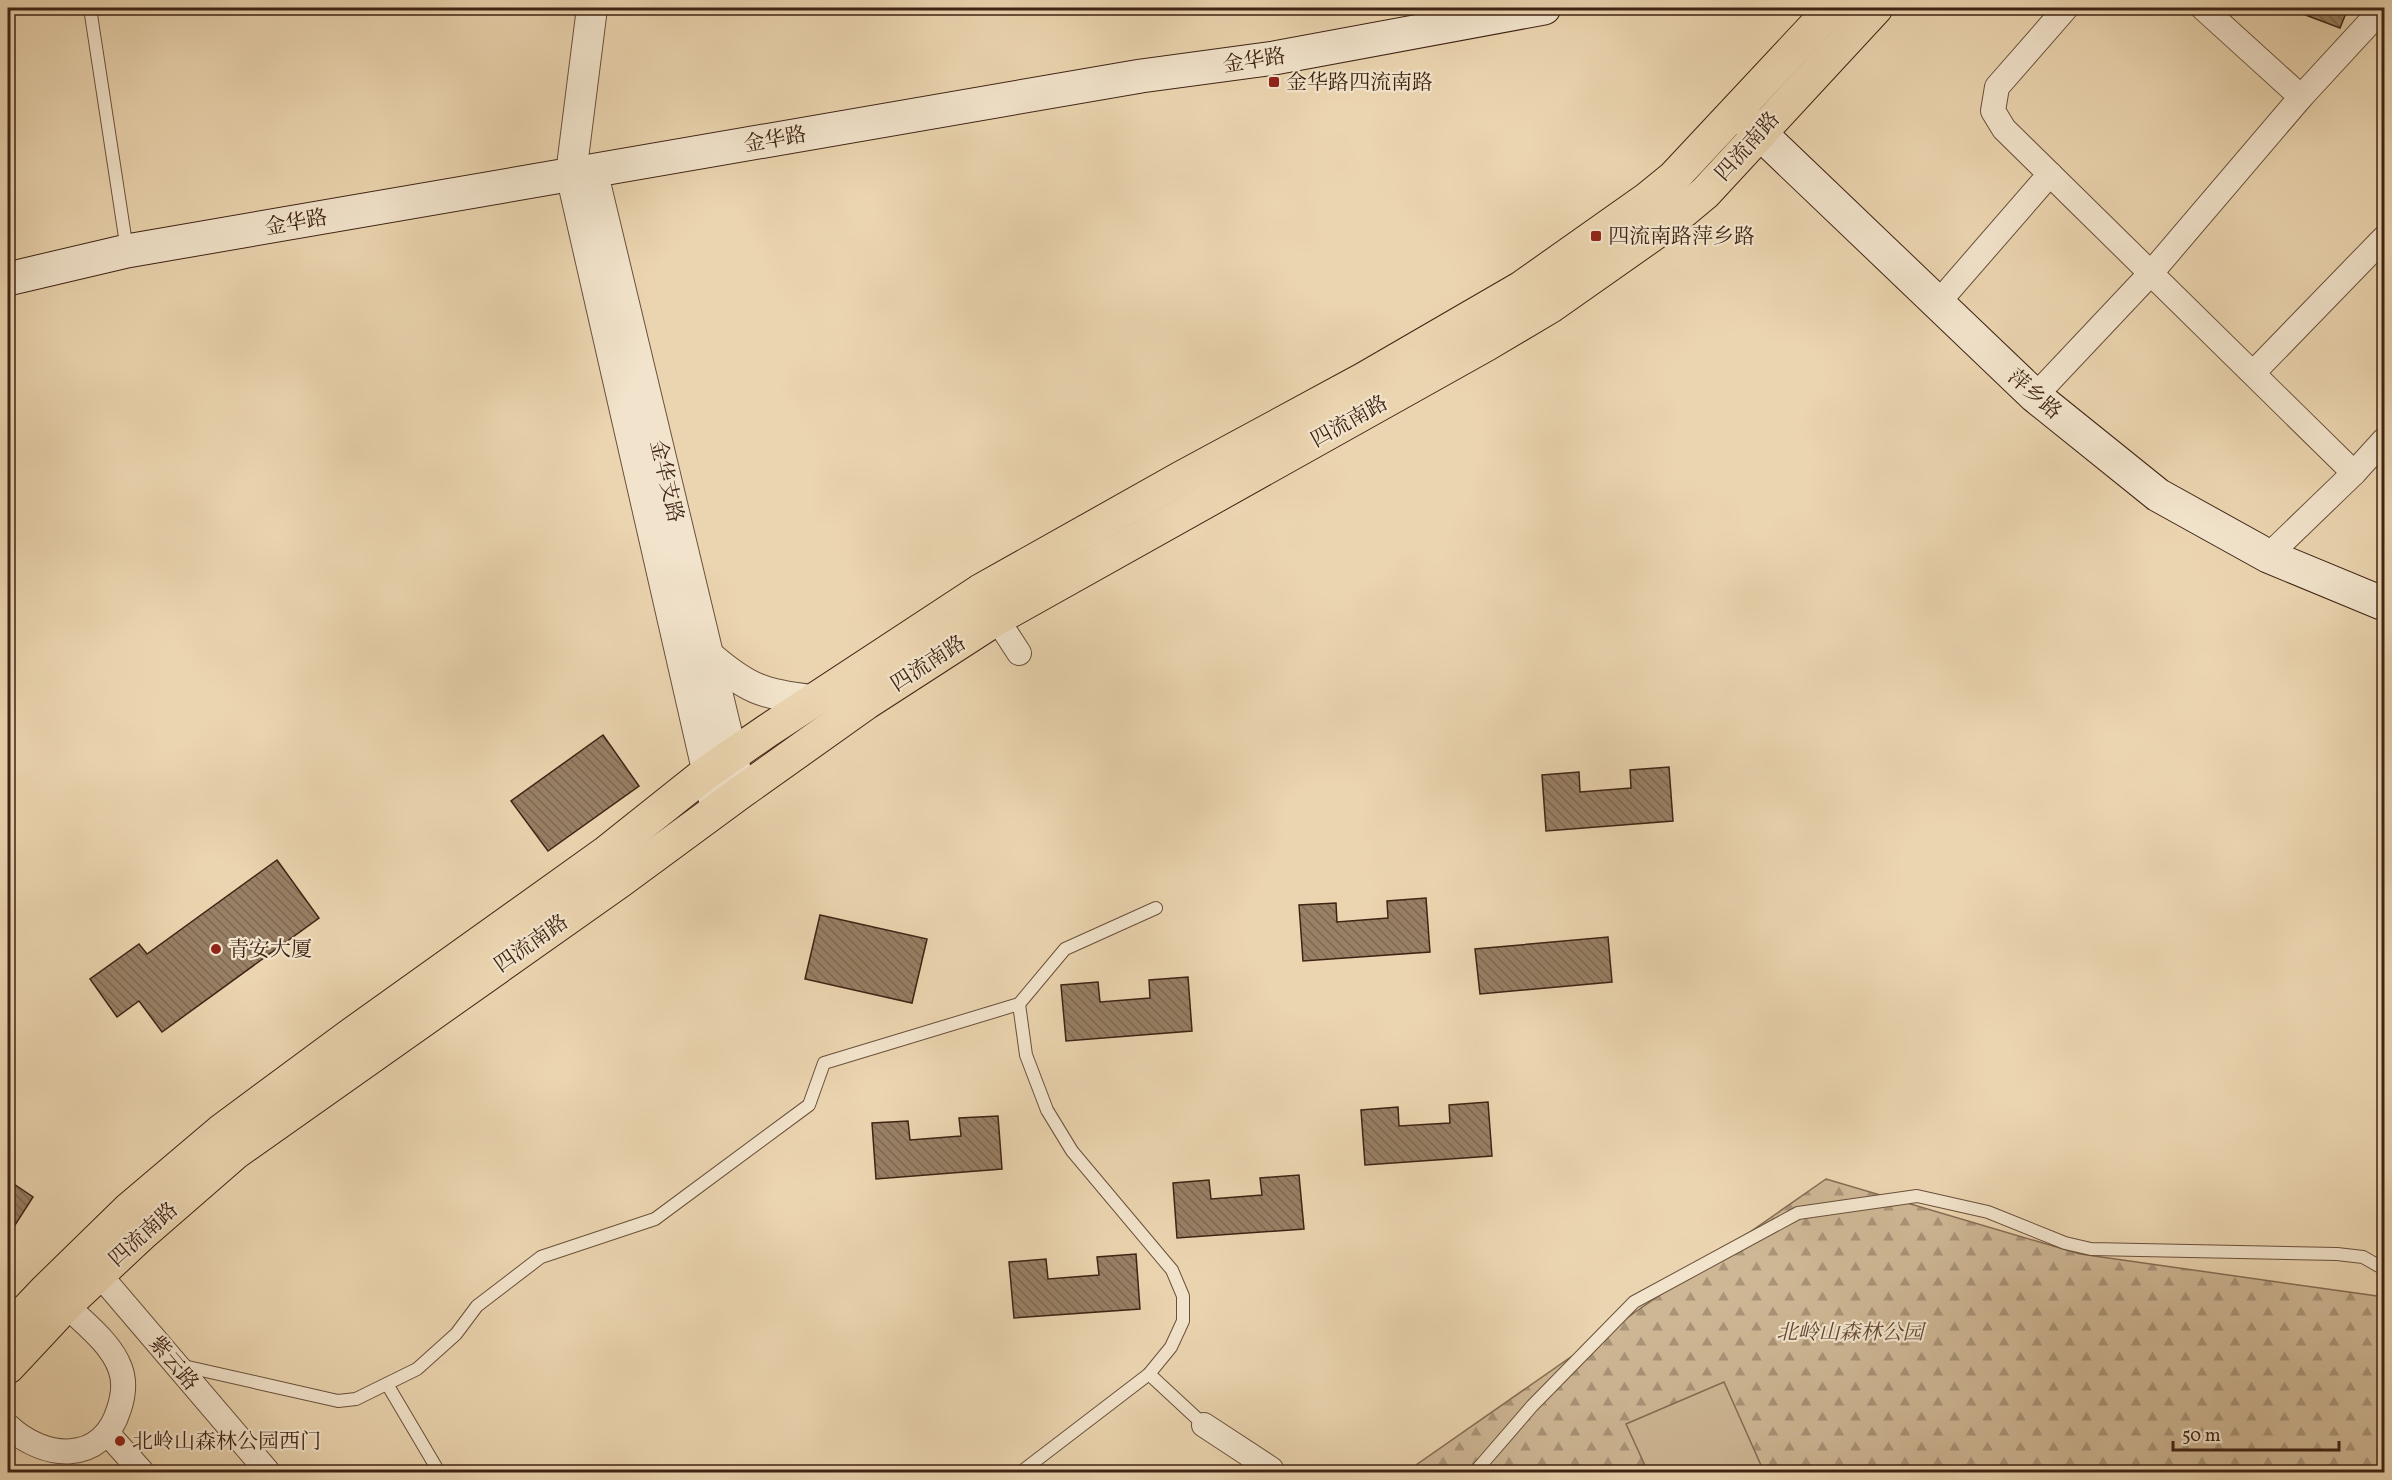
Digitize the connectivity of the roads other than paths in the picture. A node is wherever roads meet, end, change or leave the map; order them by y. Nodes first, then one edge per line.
1 (90, 8) edge
2 (592, 8) edge
3 (1544, 8) edge
4 (1832, 8) edge
5 (1876, 8) edge
6 (2066, 8) edge
7 (2203, 8) edge
8 (2383, 8) edge
9 (2228, 17) edge
10 (2301, 97) junction
11 (1748, 121) junction
12 (581, 172) junction
13 (2050, 174) junction
14 (2385, 238) edge
15 (127, 251) junction
16 (2151, 273) junction
17 (8, 279) edge
18 (1937, 304) junction
19 (2253, 373) junction
20 (2035, 396) junction
21 (2385, 440) edge
22 (2354, 472) junction
23 (2268, 556) junction
24 (2385, 604) edge
25 (988, 605) junction
26 (1019, 653) dead end
27 (708, 655) junction
28 (813, 700) junction
29 (719, 764) junction
30 (728, 801) junction
31 (1156, 908) dead end
32 (1019, 1004) junction
33 (86, 1269) junction
34 (2385, 1269) edge
35 (66, 1305) junction
36 (8, 1330) edge
37 (175, 1364) junction
38 (8, 1367) edge
39 (1149, 1374) junction
40 (387, 1384) junction
41 (1204, 1425) joint
42 (8, 1426) edge
43 (108, 1434) junction
44 (142, 1473) edge
45 (268, 1473) edge
46 (439, 1473) edge
47 (1022, 1473) edge
48 (1266, 1473) edge
49 (1474, 1473) edge

1 - 15 lane
2 - 12 street, 金华支路
3 - 12 main road, 金华路
4 - 11 main road, 四流南路
5 - 11 main road, 四流南路
6 - 13 street
7 - 9 street
8 - 10 street
9 - 10 street
10 - 16 street
11 - 18 main road, 萍乡路
11 - 25 main road, 四流南路
12 - 15 main road, 金华路
12 - 27 street, 金华支路
12 - 29 street
13 - 16 street
13 - 18 street
14 - 19 street
15 - 17 main road, 金华路
16 - 19 street
16 - 20 street
18 - 20 main road, 萍乡路
19 - 22 street
20 - 23 main road, 萍乡路
21 - 22 street
22 - 23 street
23 - 24 main road, 萍乡路
25 - 26 street
25 - 28 main road, 四流南路
25 - 30 main road, 四流南路
27 - 28 street
27 - 29 street, 金华支路
28 - 29 main road, 四流南路
29 - 30 street
29 - 33 main road, 四流南路
30 - 33 main road, 四流南路
31 - 32 lane
32 - 39 lane
32 - 40 lane
33 - 35 main road, 四流南路
33 - 36 main road, 四流南路
33 - 37 street, 紫云路
34 - 49 lane
35 - 38 main road, 四流南路
35 - 43 street
37 - 40 lane
37 - 45 street, 紫云路
39 - 41 lane
39 - 47 lane
40 - 46 lane
41 - 48 street
42 - 43 street
43 - 44 street

